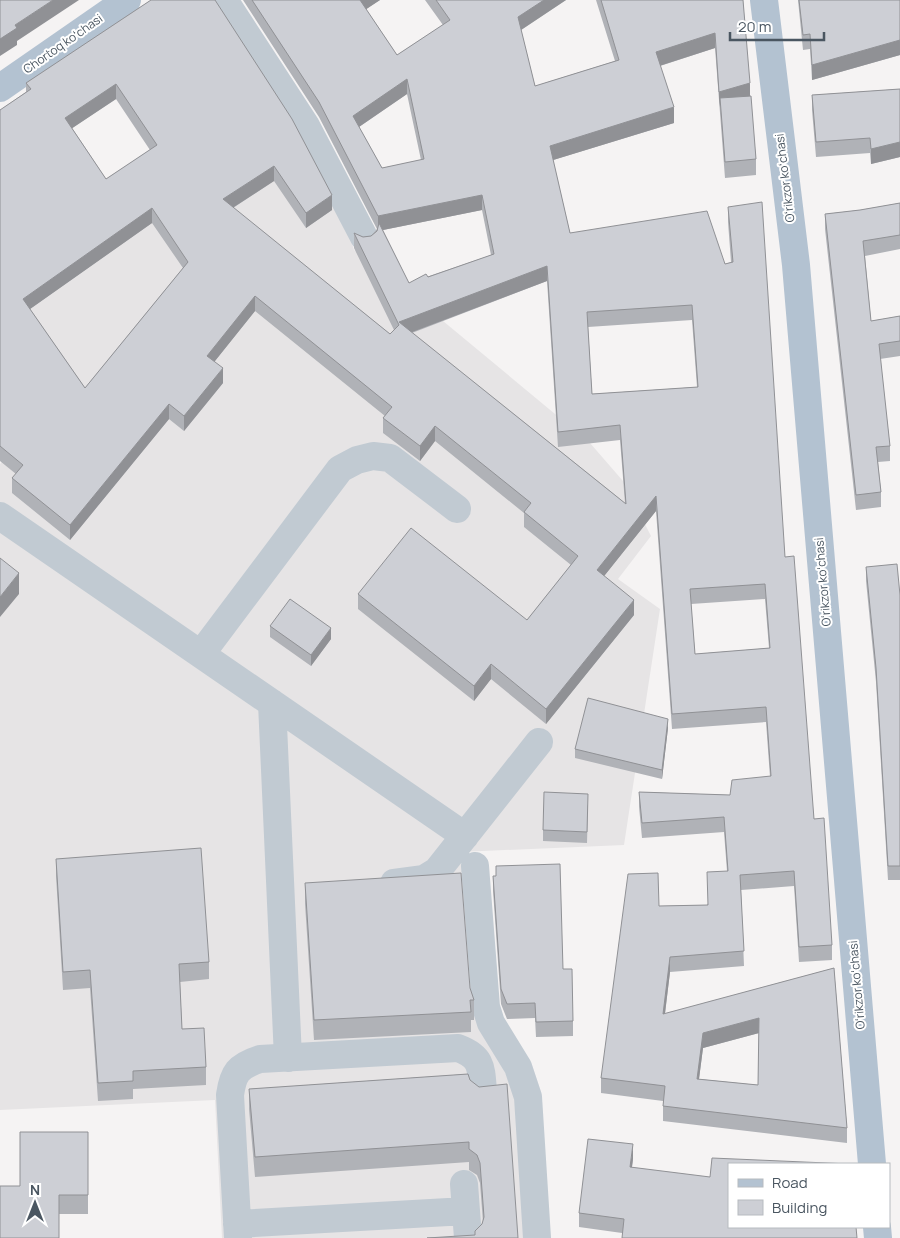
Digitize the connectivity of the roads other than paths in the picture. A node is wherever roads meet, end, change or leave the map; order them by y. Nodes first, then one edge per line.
1 (127, 0) edge
2 (224, 0) edge
3 (764, 0) edge
4 (0, 88) edge
5 (364, 237) edge
6 (457, 509) dead end
7 (0, 516) edge
8 (201, 654) junction
9 (272, 703) junction
10 (538, 742) dead end
11 (465, 836) junction
12 (475, 866) dead end
13 (369, 884) edge
14 (288, 1058) junction
15 (483, 1091) edge
16 (872, 1163) edge
17 (238, 1231) edge
18 (468, 1238) edge
19 (537, 1238) edge

1 - 4 main road, Chortoq koʻchasi
2 - 5 lane
3 - 16 main road, Oʻrikzor koʻchasi
6 - 8 lane
7 - 8 lane
8 - 9 lane
9 - 11 lane
9 - 14 lane
10 - 11 lane
11 - 13 lane
12 - 19 lane
14 - 15 lane
14 - 17 lane
17 - 18 lane

